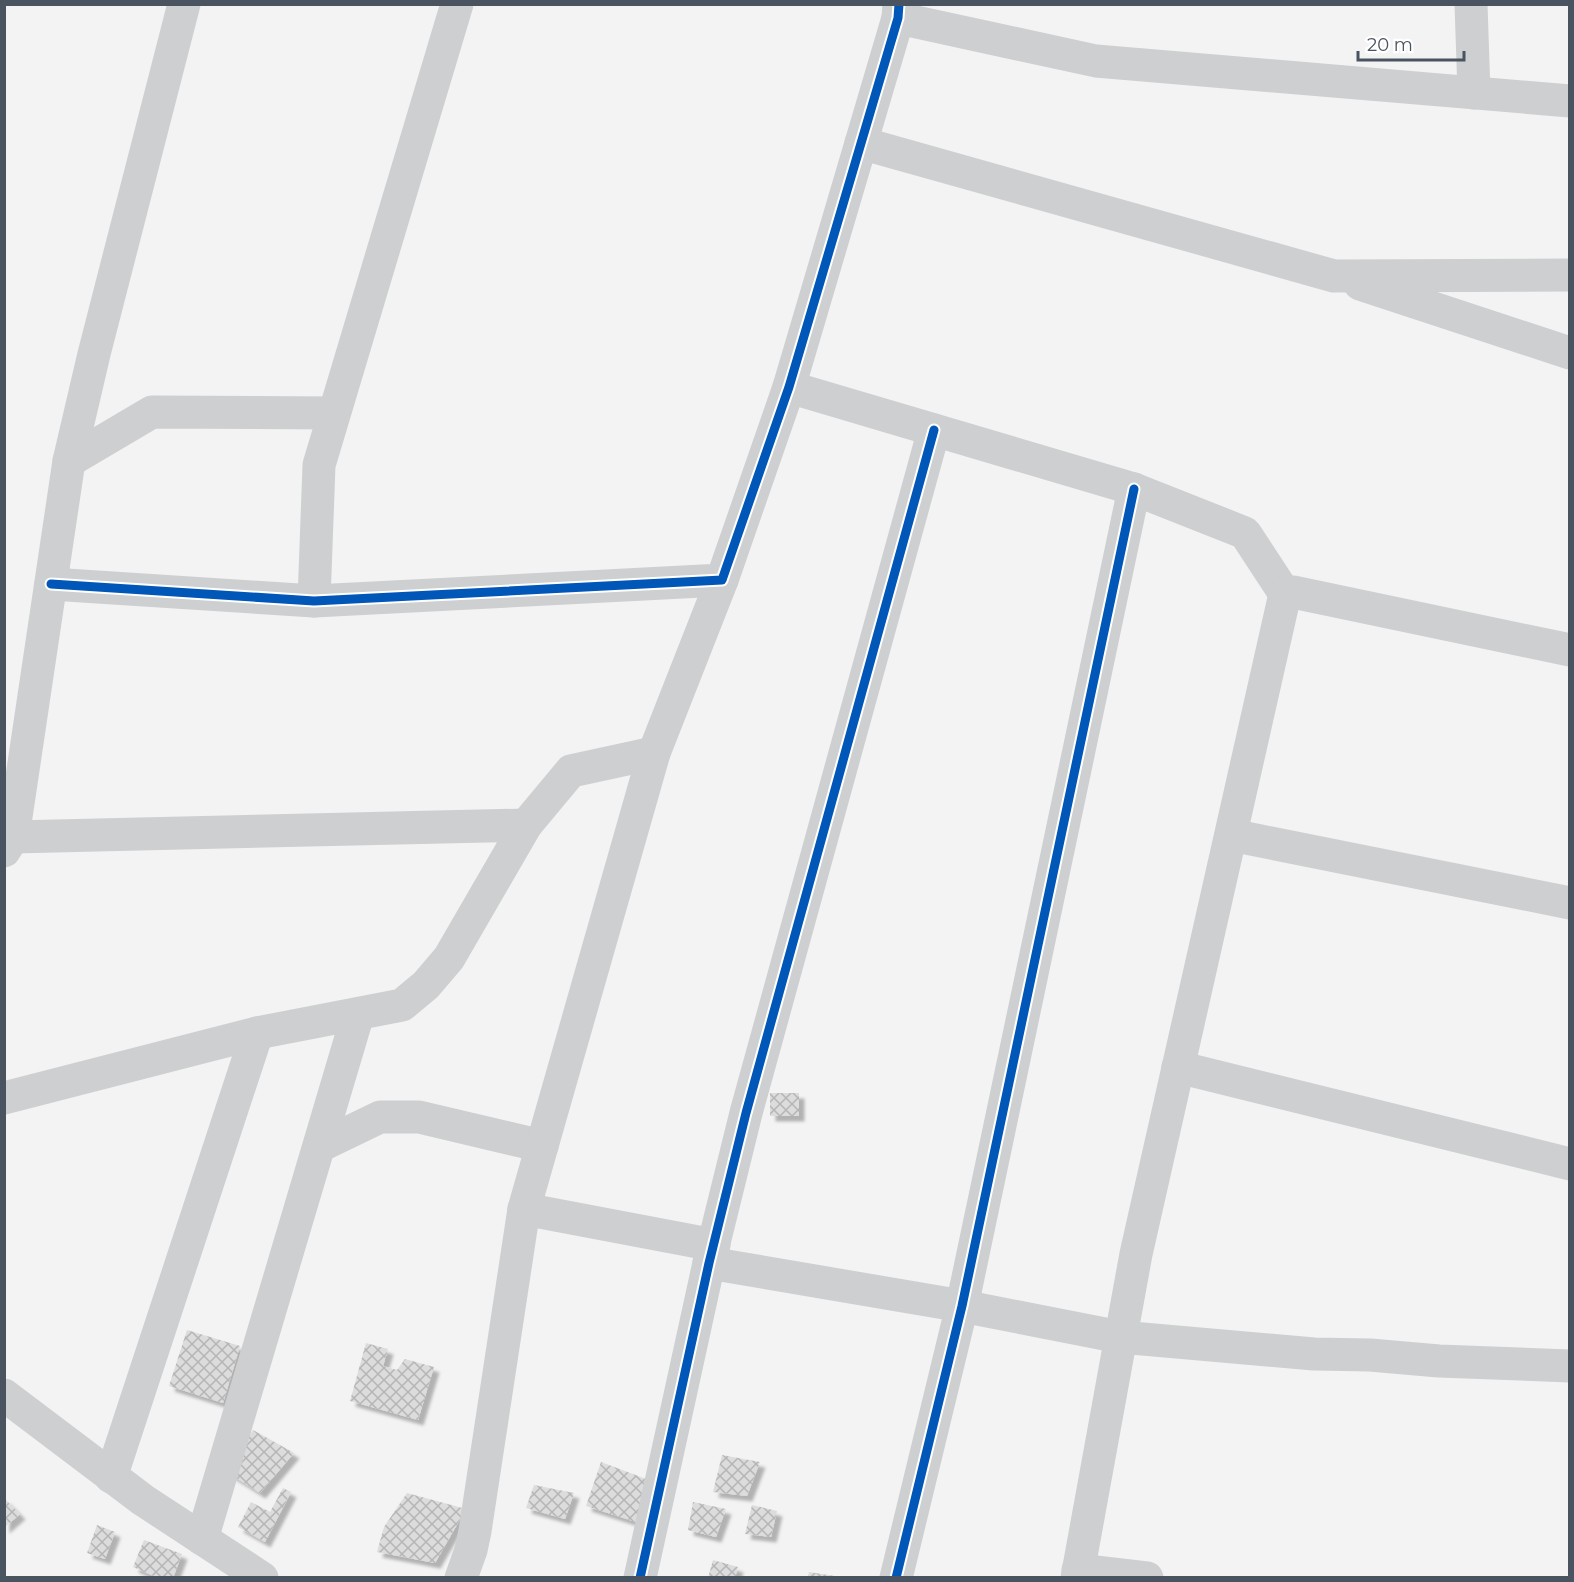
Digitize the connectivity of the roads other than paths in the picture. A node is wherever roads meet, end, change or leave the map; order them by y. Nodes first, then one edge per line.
1 (184, 4) edge
2 (457, 4) edge
3 (1471, 4) edge
4 (898, 11) edge
5 (1474, 93) junction
6 (1569, 101) edge
7 (861, 143) junction
8 (1569, 275) edge
9 (1334, 276) junction
10 (1569, 353) edge
11 (789, 387) junction
12 (334, 413) junction
13 (934, 430) junction
14 (69, 461) junction
15 (1134, 489) junction
16 (722, 580) junction
17 (51, 584) junction
18 (1285, 594) junction
19 (314, 601) junction
20 (1569, 650) edge
21 (654, 753) junction
22 (526, 825) junction
23 (1231, 835) junction
24 (9, 844) edge
25 (1569, 903) edge
26 (358, 1014) junction
27 (257, 1033) junction
28 (1178, 1066) junction
29 (4, 1098) edge
30 (320, 1146) junction
31 (542, 1146) junction
32 (1569, 1164) edge
33 (524, 1209) junction
34 (712, 1254) junction
35 (962, 1306) junction
36 (1120, 1337) junction
37 (1569, 1366) edge
38 (4, 1395) edge
39 (111, 1477) junction
40 (202, 1539) junction
41 (1078, 1574) edge
42 (262, 1578) edge
43 (461, 1578) edge
44 (640, 1578) edge
45 (896, 1578) edge
46 (1147, 1578) edge

1 - 14 street
2 - 12 street
3 - 5 street
4 - 5 street
4 - 7 street
5 - 6 street
7 - 9 street
7 - 11 street
8 - 9 street
9 - 10 street
11 - 13 street
11 - 16 street
12 - 14 street
12 - 19 street
13 - 15 street
13 - 34 street
14 - 17 street
15 - 18 street
15 - 35 street
16 - 19 street
16 - 21 street
17 - 19 street
17 - 24 street
18 - 20 street
18 - 23 street
21 - 22 street
21 - 31 street
22 - 24 street
22 - 26 street
23 - 25 street
23 - 28 street
26 - 27 street
26 - 30 street
27 - 29 street
27 - 39 street
28 - 32 street
28 - 36 street
30 - 31 street
30 - 40 street
31 - 33 street
33 - 34 street
33 - 43 street
34 - 35 street
34 - 44 street
35 - 36 street
35 - 45 street
36 - 37 street
36 - 41 street
38 - 39 street
39 - 40 street
40 - 42 street
41 - 46 street

